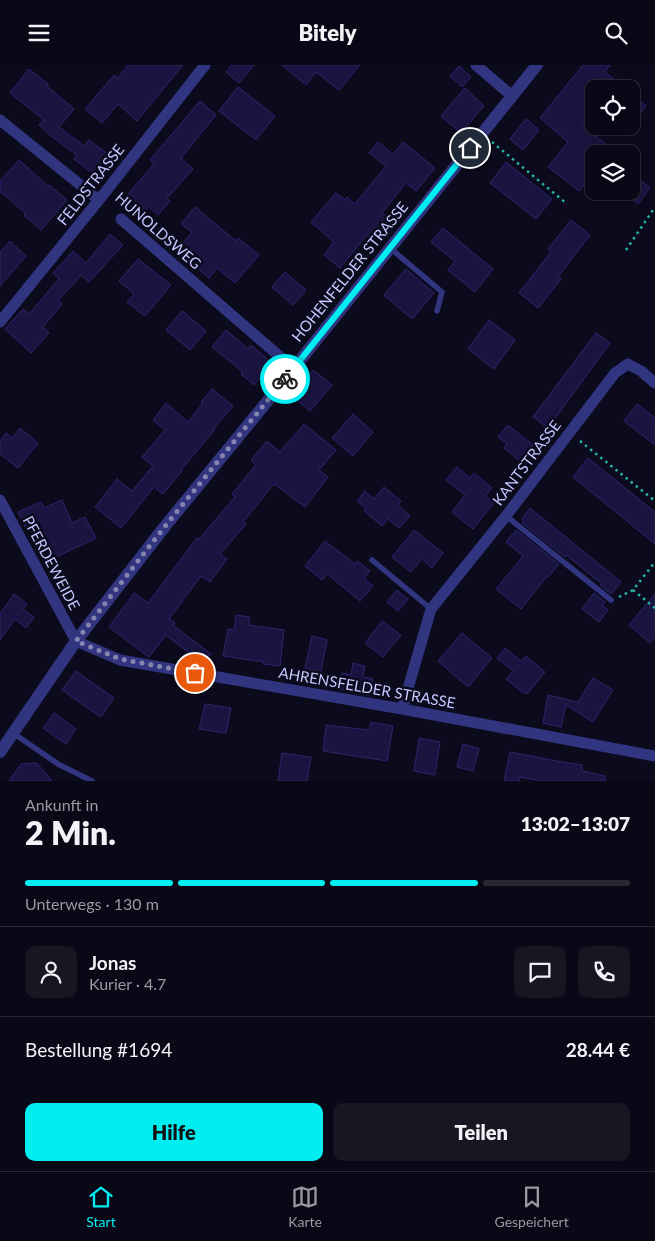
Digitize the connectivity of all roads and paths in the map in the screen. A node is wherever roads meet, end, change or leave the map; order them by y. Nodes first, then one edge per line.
1 (204, 65) edge
2 (476, 65) edge
3 (537, 65) edge
4 (512, 95) junction
5 (0, 120) edge
6 (481, 134) junction
7 (99, 200) junction
8 (566, 203) dead end
9 (655, 207) edge
10 (121, 219) dead end
11 (390, 248) junction
12 (626, 250) dead end
13 (437, 311) dead end
14 (0, 322) edge
15 (293, 368) junction
16 (655, 383) edge
17 (569, 433) junction
18 (0, 500) edge
19 (655, 501) edge
20 (506, 516) junction
21 (372, 560) dead end
22 (655, 562) edge
23 (633, 590) junction
24 (611, 601) joint
25 (655, 608) edge
26 (431, 609) junction
27 (76, 641) junction
28 (402, 709) junction
29 (12, 733) junction
30 (0, 752) edge
31 (655, 756) edge
32 (92, 781) edge

1 - 7 street, FELDSTRASSE
2 - 4 street
3 - 4 street, HOHENFELDER STRASSE
4 - 6 street, HOHENFELDER STRASSE
5 - 7 street, HUNOLDSWEG
6 - 8 path
6 - 11 street, HOHENFELDER STRASSE
7 - 14 street, FELDSTRASSE
9 - 12 path
10 - 15 street, HUNOLDSWEG
11 - 13 lane
11 - 15 street, HOHENFELDER STRASSE
15 - 27 street, HOHENFELDER STRASSE
16 - 17 street, KANTSTRASSE
17 - 19 path
17 - 20 street, KANTSTRASSE
18 - 27 street, PFERDEWEIDE
20 - 24 lane
20 - 26 street, KANTSTRASSE
21 - 26 lane
22 - 23 path
23 - 24 path
23 - 25 path
26 - 28 street, KANTSTRASSE
27 - 28 street, AHRENSFELDER STRASSE
27 - 29 street, HOHENFELDER STRASSE
28 - 31 street, AHRENSFELDER STRASSE
29 - 30 street, HOHENFELDER STRASSE
29 - 32 lane

